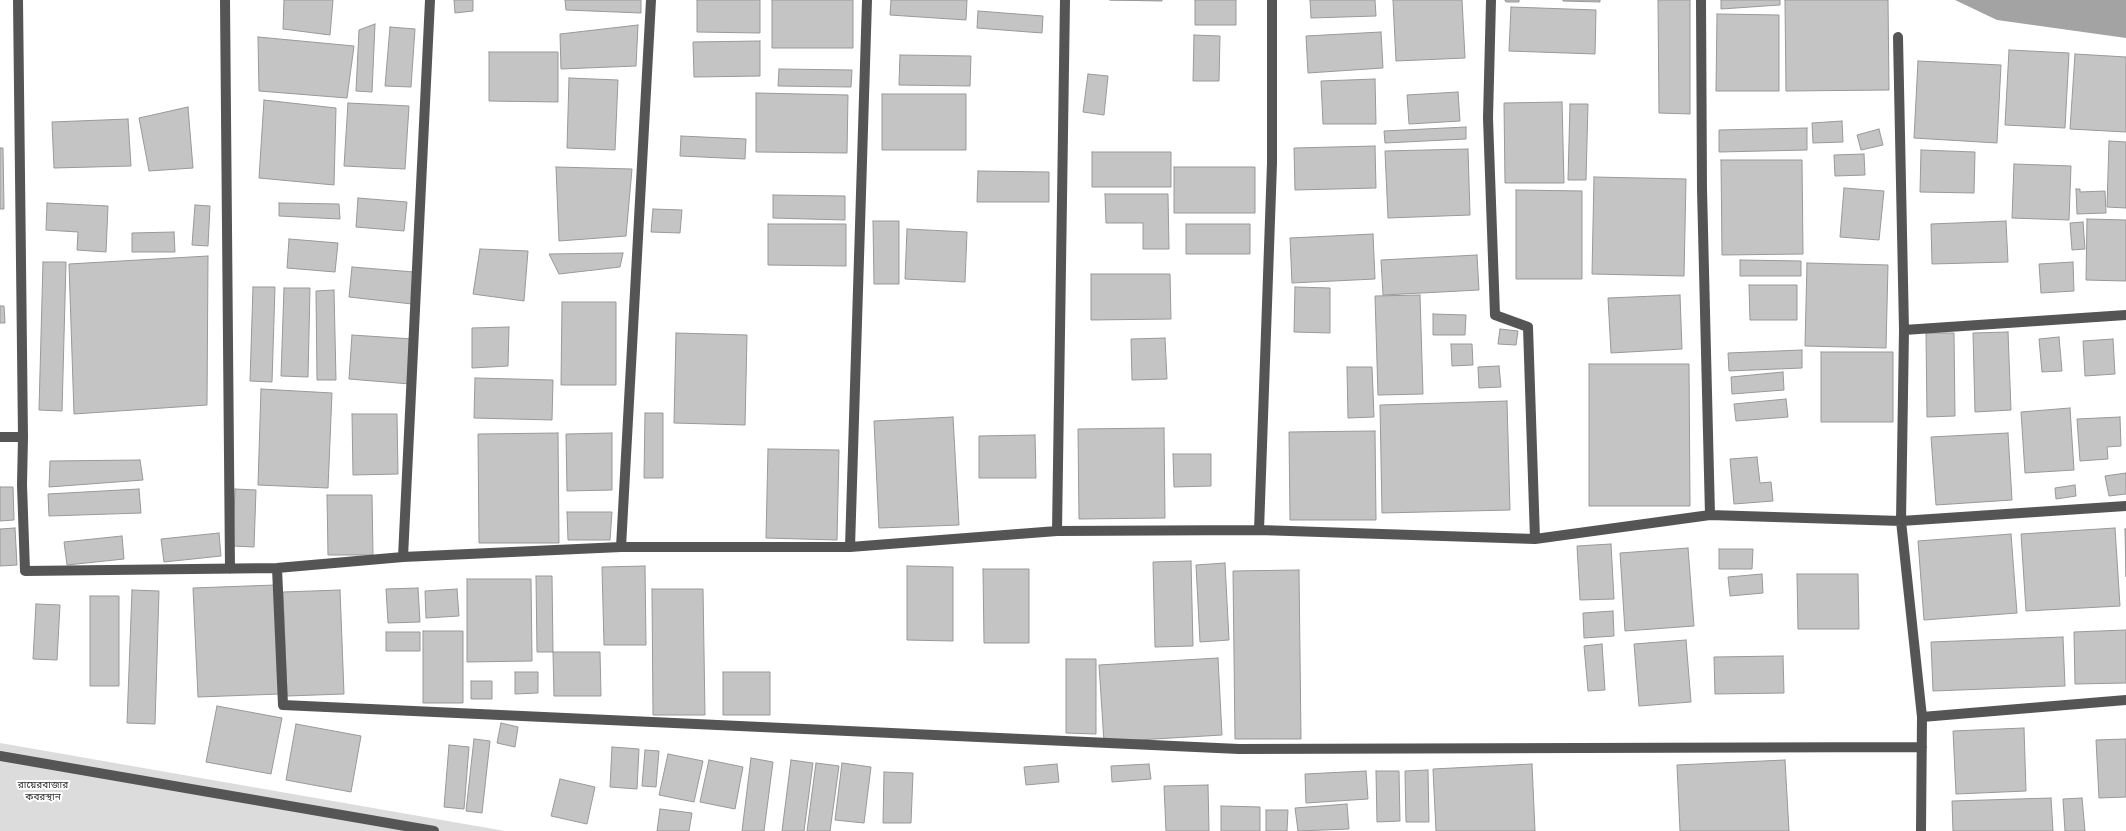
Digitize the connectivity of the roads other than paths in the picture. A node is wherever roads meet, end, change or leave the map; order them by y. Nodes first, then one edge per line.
1 (18, 0) edge
2 (225, 0) edge
3 (430, 0) edge
4 (651, 0) edge
5 (867, 0) edge
6 (1065, 0) edge
7 (1272, 0) edge
8 (1491, 0) edge
9 (1701, 0) edge
10 (1898, 37) dead end
11 (2126, 315) edge
12 (1904, 330) junction
13 (0, 437) edge
14 (23, 437) junction
15 (2126, 506) edge
16 (1710, 515) junction
17 (1901, 521) junction
18 (1259, 530) junction
19 (1057, 531) junction
20 (1535, 539) junction
21 (621, 547) junction
22 (850, 547) junction
23 (403, 557) junction
24 (277, 568) junction
25 (230, 569) junction
26 (2126, 700) edge
27 (1922, 717) junction
28 (1922, 746) junction
29 (0, 756) edge
30 (434, 831) edge
31 (1921, 831) edge

1 - 14 street
2 - 25 street
3 - 23 street
4 - 21 street
5 - 22 street
6 - 19 street
7 - 18 street
8 - 20 street
9 - 16 street
10 - 12 street
11 - 12 street
12 - 17 street
13 - 14 street
14 - 25 street
15 - 17 street
16 - 17 street
16 - 20 street
17 - 27 street
18 - 19 street
18 - 20 street
19 - 22 street
21 - 22 street
21 - 23 street
23 - 24 street
24 - 25 street
24 - 28 street
26 - 27 street
27 - 28 street
28 - 31 street
29 - 30 street

